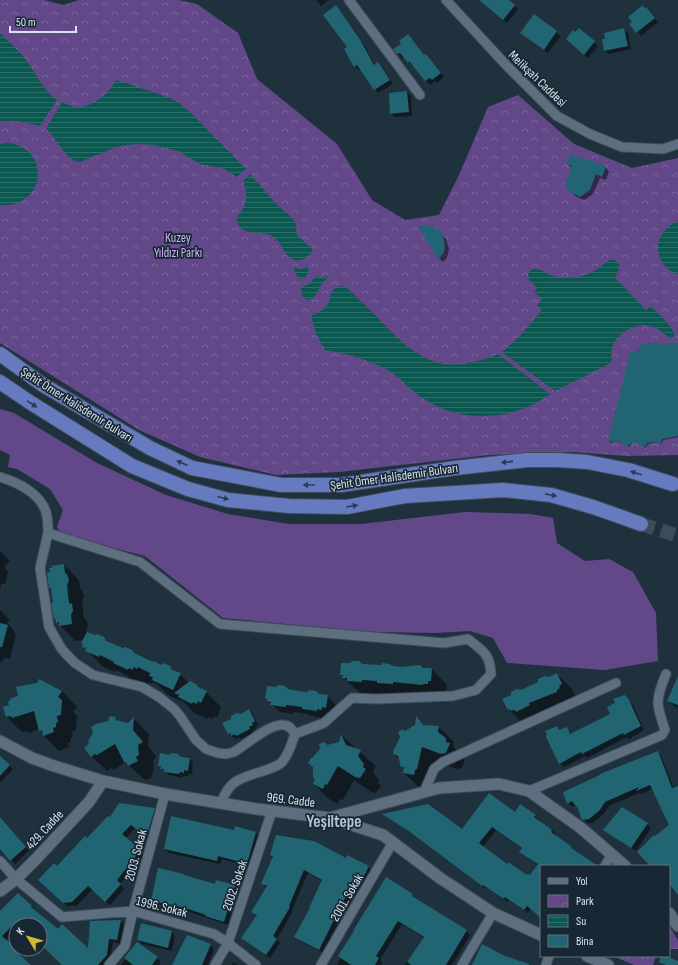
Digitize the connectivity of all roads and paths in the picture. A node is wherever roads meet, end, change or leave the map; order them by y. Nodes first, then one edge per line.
1 (348, 0) edge
2 (446, 0) edge
3 (420, 95) dead end
4 (678, 144) edge
5 (0, 354) edge
6 (0, 382) edge
7 (0, 477) edge
8 (673, 484) dead end
9 (641, 524) tunnel mouth
10 (48, 534) junction
11 (666, 674) dead end
12 (616, 683) dead end
13 (296, 734) junction
14 (0, 741) edge
15 (103, 781) junction
16 (529, 791) junction
17 (424, 792) junction
18 (165, 794) junction
19 (221, 803) junction
20 (272, 811) junction
21 (330, 818) junction
22 (393, 842) junction
23 (612, 854) junction
24 (0, 861) edge
25 (606, 865) edge
26 (625, 865) edge
27 (16, 879) junction
28 (0, 891) edge
29 (133, 911) junction
30 (493, 913) junction
31 (670, 914) edge
32 (678, 926) edge
33 (540, 935) edge
34 (228, 942) junction
35 (590, 957) edge
36 (109, 965) edge
37 (215, 965) edge
38 (256, 965) edge
39 (321, 965) edge
40 (462, 965) edge
41 (608, 965) edge

1 - 3 street
2 - 4 street, Melikşah Caddesi
8 -> 5 highway, Şehit Ömer Halisdemir Bulvarı
6 -> 9 highway, Şehit Ömer Halisdemir Bulvarı
7 - 10 street
10 - 13 street
10 - 13 street
11 - 16 street
12 - 17 street
13 - 19 street
14 - 15 street, 969. Cadde
15 - 18 street, 969. Cadde
15 - 27 street, 429. Cadde
16 - 17 street
16 - 23 street
17 - 21 street
18 - 19 street, 969. Cadde
18 - 29 street, 2003. Sokak
19 - 20 street, 969. Cadde
20 - 21 street, 969. Cadde
20 - 34 street, 2002. Sokak
21 - 22 street, 969. Cadde
22 - 30 street, 969. Cadde
22 - 39 street, 2001. Sokak
23 - 25 street
23 - 26 street
24 - 27 street, 1996. Sokak
27 - 28 street, 429. Cadde
27 - 29 street, 1996. Sokak
29 - 34 street, 1996. Sokak
29 - 36 street, 2003. Sokak
30 - 33 street, 969. Cadde
30 - 40 street
31 - 32 street
34 - 37 street, 2002. Sokak
34 - 38 street, 1996. Sokak
35 - 41 street

